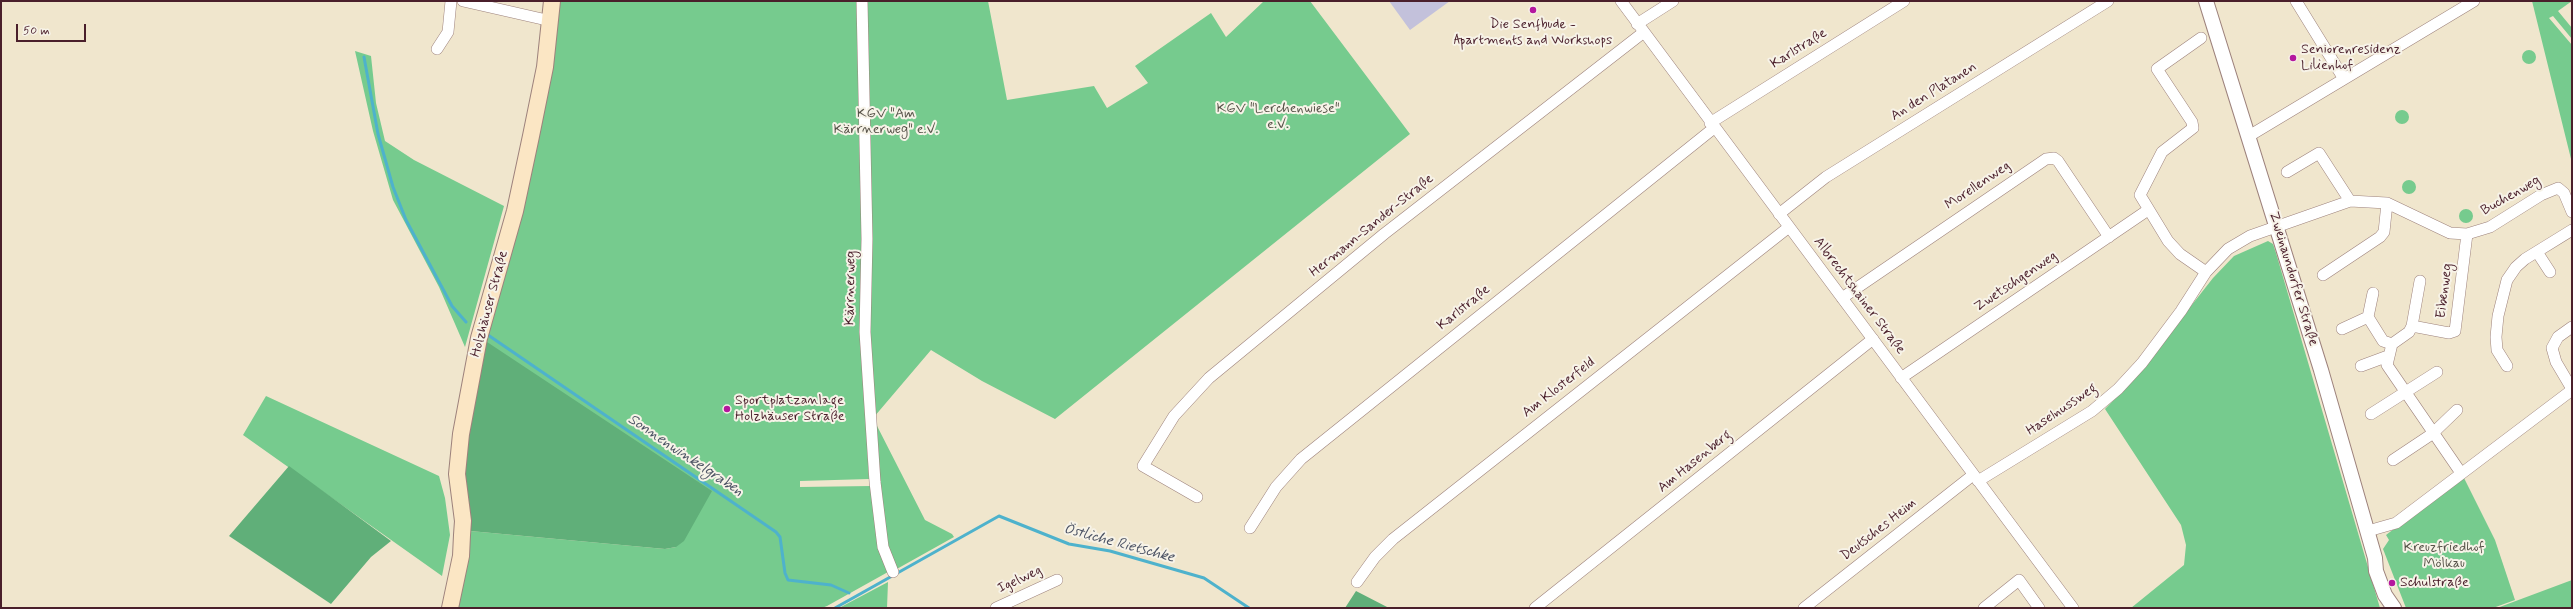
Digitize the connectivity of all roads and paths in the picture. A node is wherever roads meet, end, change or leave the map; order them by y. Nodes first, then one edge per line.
1 (451, 1) edge
2 (463, 1) edge
3 (552, 1) edge
4 (862, 1) edge
5 (1621, 1) edge
6 (1673, 1) edge
7 (1904, 1) edge
8 (2108, 1) edge
9 (2206, 1) edge
10 (2296, 1) edge
11 (2474, 1) edge
12 (551, 21) junction
13 (1641, 28) junction
14 (2201, 38) dead end
15 (437, 49) dead end
16 (2344, 79) junction
17 (1712, 125) junction
18 (2249, 136) junction
19 (2287, 172) dead end
20 (2350, 201) junction
21 (2387, 203) junction
22 (2148, 210) junction
23 (2572, 212) edge
24 (1779, 214) junction
25 (2276, 226) junction
26 (1789, 227) junction
27 (2572, 230) edge
28 (2467, 234) junction
29 (2109, 236) junction
30 (2536, 252) junction
31 (2206, 272) junction
32 (2550, 272) dead end
33 (2323, 275) dead end
34 (2420, 282) dead end
35 (2373, 293) dead end
36 (1842, 298) junction
37 (2368, 317) junction
38 (2412, 326) junction
39 (2572, 328) edge
40 (2342, 329) dead end
41 (1873, 339) junction
42 (2392, 344) junction
43 (2388, 356) junction
44 (2361, 366) dead end
45 (2507, 366) dead end
46 (2437, 372) dead end
47 (1901, 378) junction
48 (2572, 389) edge
49 (2405, 394) junction
50 (2457, 410) dead end
51 (2371, 414) dead end
52 (2432, 434) junction
53 (2393, 460) dead end
54 (2461, 473) junction
55 (1975, 478) junction
56 (1197, 497) dead end
57 (1250, 528) dead end
58 (2368, 531) junction
59 (893, 572) dead end
60 (1057, 580) dead end
61 (1357, 582) dead end
62 (2394, 607) edge
63 (450, 608) edge
64 (996, 608) edge
65 (1535, 608) edge
66 (1804, 608) edge
67 (1984, 608) edge
68 (2039, 608) edge
69 (2073, 608) edge

1 - 15 street
2 - 12 street
3 - 12 main road, Holzhäuser Straße
4 - 59 street, Kärrnerweg
5 - 13 street, Albrechtshainer Straße
6 - 13 street, Hermann-Sander-Straße
7 - 17 street, Karlstraße
8 - 24 street, An den Platanen
9 - 18 street, Zweinaundorfer Straße
10 - 16 street
11 - 16 street
12 - 63 main road, Holzhäuser Straße
13 - 17 street, Albrechtshainer Straße
13 - 56 street, Hermann-Sander-Straße
14 - 22 street
16 - 18 street
17 - 24 street, Albrechtshainer Straße
17 - 57 street, Karlstraße
18 - 25 street, Zweinaundorfer Straße
19 - 20 street
20 - 21 street, Buchenweg
20 - 25 street, Buchenweg
21 - 28 street, Buchenweg
21 - 33 street
22 - 29 street, Zwetschgenweg
22 - 31 street
23 - 28 street, Buchenweg
24 - 26 street, Albrechtshainer Straße
25 - 31 street, Haselnussweg
25 - 58 street, Zweinaundorfer Straße
26 - 36 street, Albrechtshainer Straße
26 - 61 street, Am Klosterfeld
27 - 30 street
28 - 38 street, Eibenweg
29 - 36 street, Morellenweg
29 - 47 street, Zwetschgenweg
30 - 32 street
30 - 45 street
31 - 55 street, Haselnussweg
34 - 38 street, Eibenweg
35 - 37 street
36 - 41 street, Albrechtshainer Straße
37 - 40 street
37 - 42 street
38 - 42 street
39 - 48 street
41 - 47 street, Albrechtshainer Straße
41 - 65 street, Am Hasenberg
42 - 43 street
43 - 44 street
43 - 49 street
46 - 49 street
47 - 55 street, Albrechtshainer Straße
48 - 54 street
49 - 51 street
49 - 52 street
50 - 52 street
52 - 53 street
52 - 54 street
54 - 58 street
55 - 66 street, Deutsches Heim
55 - 69 street, Albrechtshainer Straße
58 - 62 street, Zweinaundorfer Straße
60 - 64 street, Igelweg
67 - 68 street

